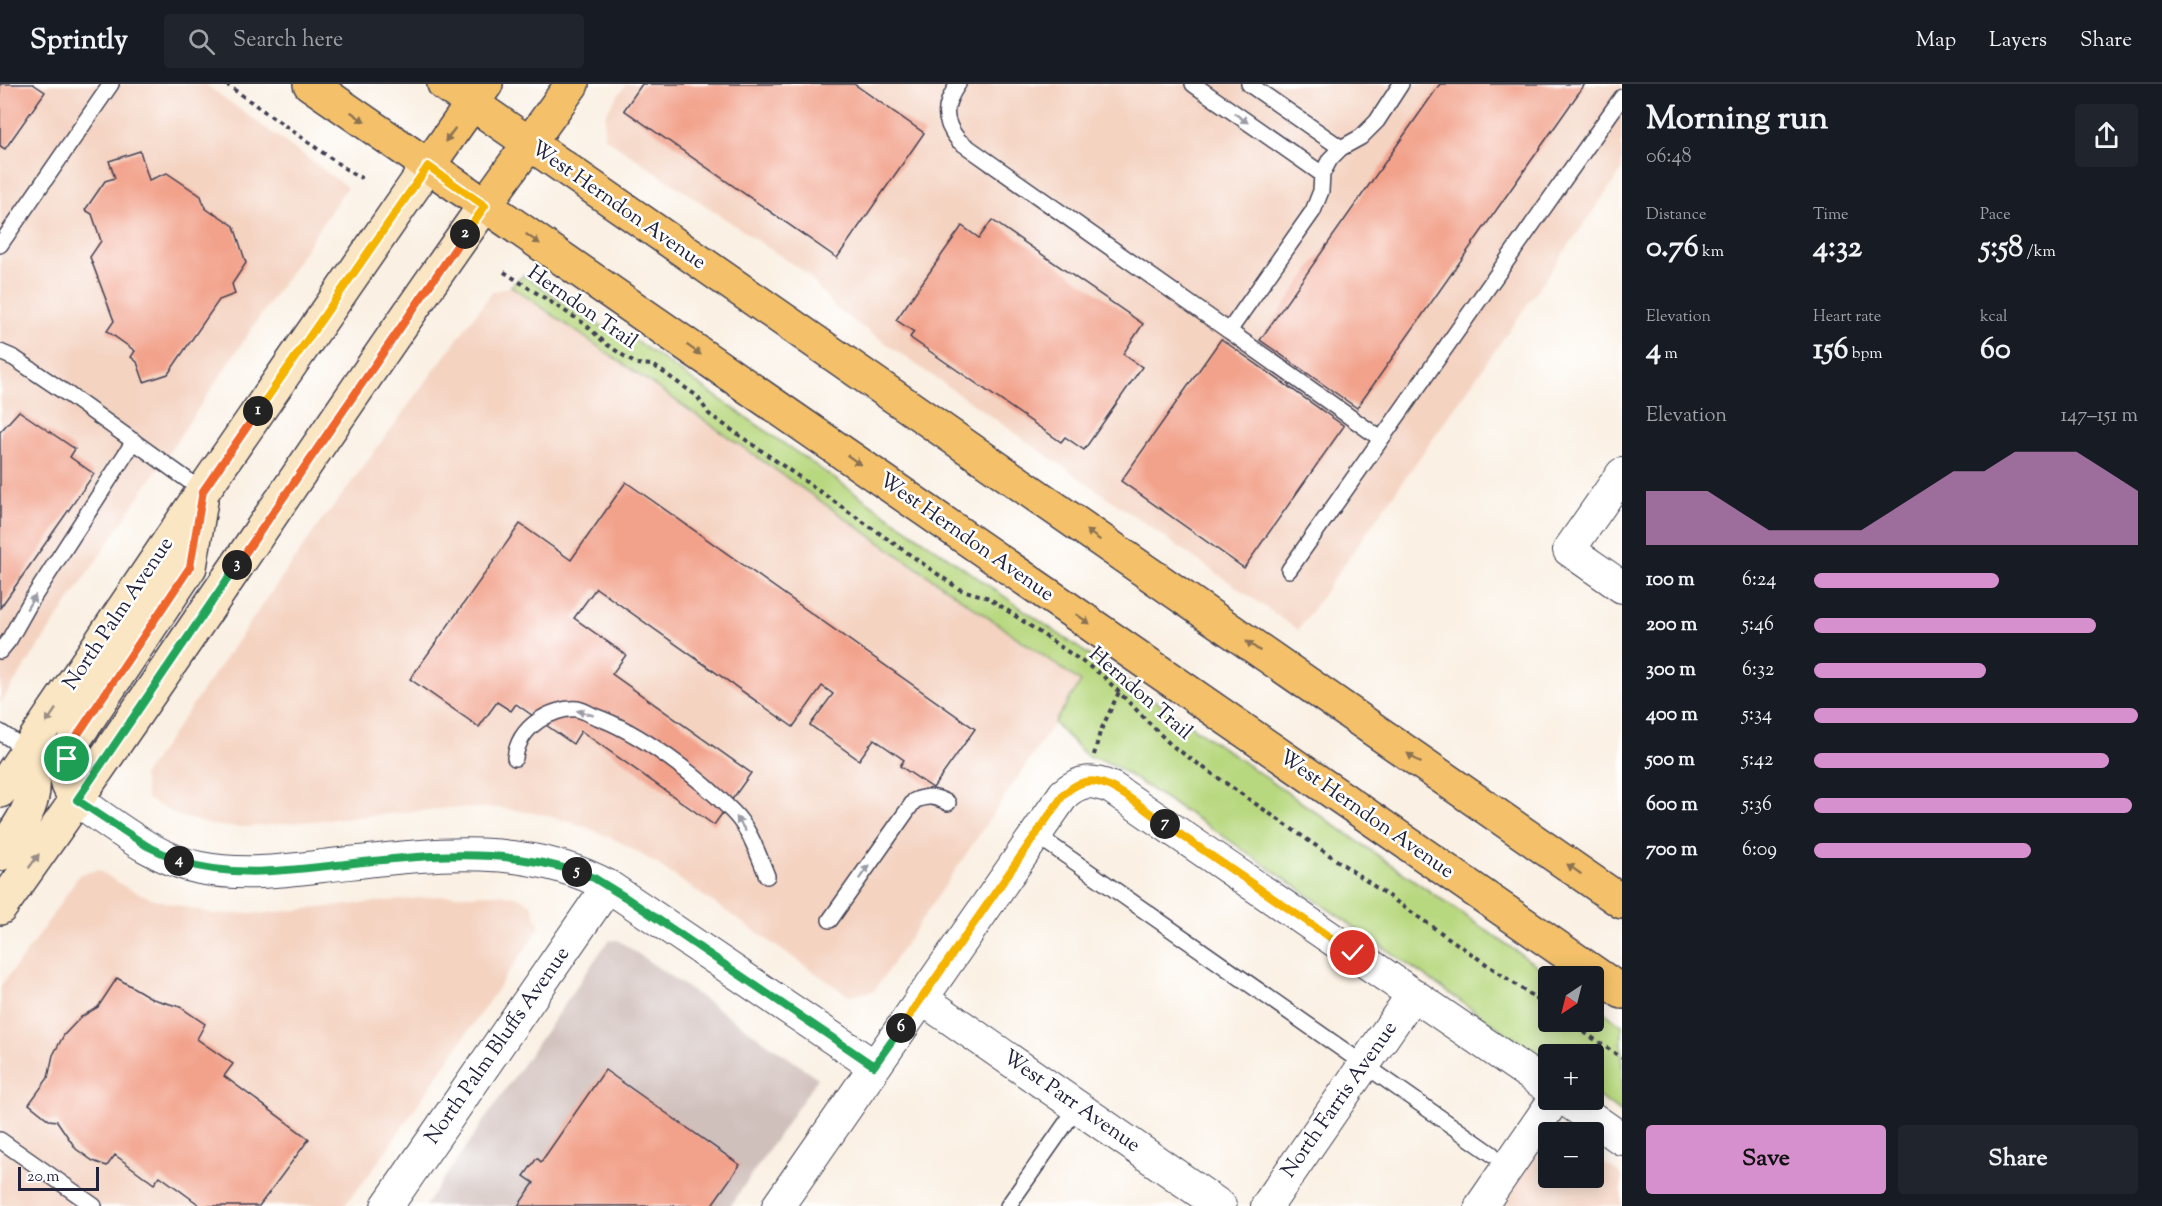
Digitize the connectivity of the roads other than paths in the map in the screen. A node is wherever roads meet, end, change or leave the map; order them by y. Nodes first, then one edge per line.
1 (111, 84) edge
2 (310, 84) edge
3 (444, 84) edge
4 (572, 84) edge
5 (958, 84) edge
6 (1193, 84) edge
7 (1249, 84) edge
8 (1401, 84) edge
9 (479, 94) edge
10 (1622, 97) edge
11 (530, 145) junction
12 (1341, 148) junction
13 (428, 166) junction
14 (1322, 174) junction
15 (485, 206) junction
16 (0, 245) edge
17 (1229, 331) junction
18 (0, 352) edge
19 (1381, 439) junction
20 (134, 441) junction
21 (1622, 474) edge
22 (203, 491) junction
23 (1289, 570) dead end
24 (1622, 587) edge
25 (0, 651) edge
26 (0, 732) edge
27 (515, 758) dead end
28 (10, 770) edge
29 (77, 800) junction
30 (948, 803) dead end
31 (1035, 834) junction
32 (0, 854) edge
33 (767, 876) dead end
34 (608, 886) junction
35 (1622, 902) edge
36 (0, 908) edge
37 (830, 920) dead end
38 (1622, 992) edge
39 (1413, 994) junction
40 (921, 998) junction
41 (1365, 1065) junction
42 (874, 1066) junction
43 (1538, 1080) edge
44 (1078, 1106) junction
45 (1547, 1110) edge
46 (1581, 1110) edge
47 (1622, 1138) edge
48 (0, 1140) edge
49 (1492, 1154) dead end
50 (94, 1206) edge
51 (387, 1206) edge
52 (778, 1206) edge
53 (1008, 1206) edge
54 (1220, 1206) edge
55 (1267, 1206) edge
56 (1482, 1206) edge

1 - 16 lane
2 -> 13 main road, West Herndon Avenue
3 - 9 main road, West Herndon Avenue
4 - 11 main road
5 - 17 lane
6 -> 14 lane
7 - 12 lane
8 - 12 lane
9 - 11 main road, West Herndon Avenue
9 -> 13 main road, North Palm Avenue
10 - 19 lane
11 - 15 main road
35 -> 11 main road, West Herndon Avenue
12 - 14 lane
13 - 15 main road, West Herndon Avenue
13 - 22 main road, North Palm Avenue
14 - 17 lane
15 - 29 main road
15 -> 38 main road, West Herndon Avenue
17 - 19 lane
18 - 20 lane
19 - 23 lane
20 - 22 lane
25 -> 20 lane
21 - 24 street
22 -> 28 main road, North Palm Avenue
22 - 29 main road
26 - 28 lane
33 -> 27 lane
28 - 32 main road
29 - 34 street
36 -> 29 main road
37 -> 30 lane
31 - 39 street
31 - 40 street
31 - 41 lane
34 - 42 street
34 - 51 street, North Palm Bluffs Avenue
39 - 41 street, North Farris Avenue
39 - 43 street
40 - 42 street
40 - 44 street, West Parr Avenue
41 - 49 lane
41 - 55 street, North Farris Avenue
42 - 52 street
44 - 53 lane
44 - 54 street, West Parr Avenue
45 - 56 street
46 - 47 street
48 - 50 lane

